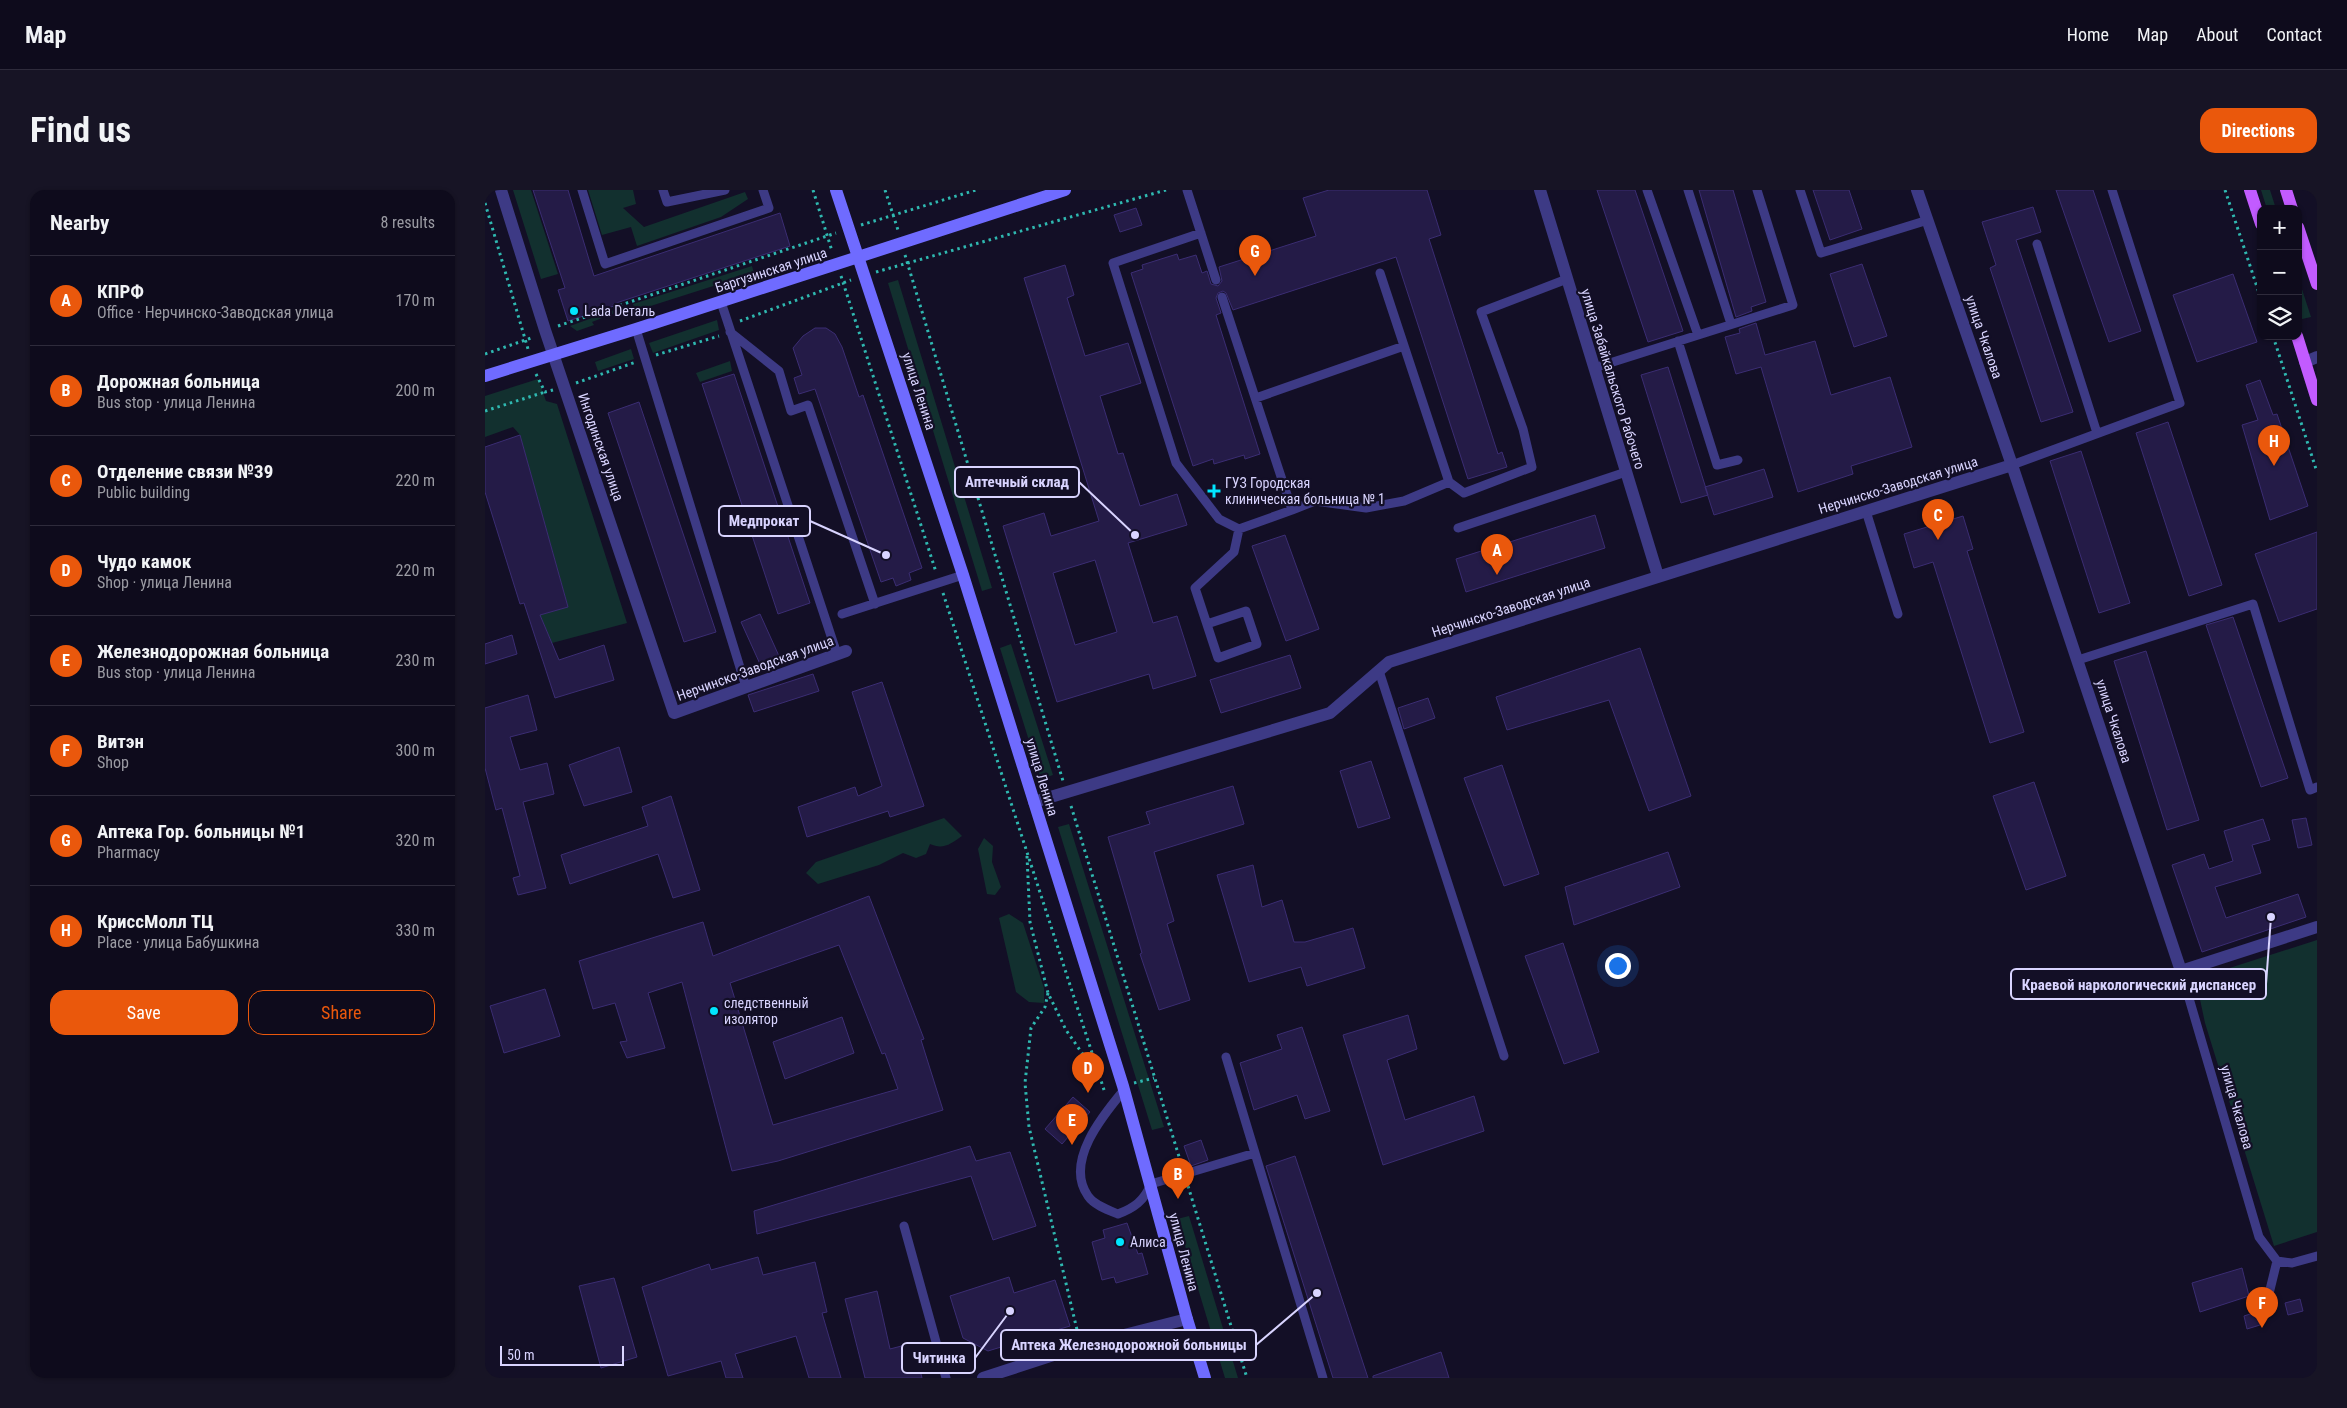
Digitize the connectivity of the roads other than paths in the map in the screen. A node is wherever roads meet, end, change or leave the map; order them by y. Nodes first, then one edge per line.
1 (501, 190) edge
2 (582, 190) edge
3 (663, 190) edge
4 (725, 190) edge
5 (763, 190) edge
6 (836, 190) edge
7 (1065, 190) edge
8 (1187, 190) edge
9 (1540, 190) edge
10 (1647, 190) edge
11 (1688, 190) edge
12 (1757, 190) edge
13 (1800, 190) edge
14 (1917, 190) edge
15 (2113, 190) edge
16 (2250, 190) edge
17 (2286, 190) edge
18 (2291, 205) edge
19 (2257, 212) edge
20 (1928, 220) junction
21 (1201, 234) junction
22 (2302, 239) edge
23 (2037, 244) dead end
24 (859, 257) junction
25 (1380, 273) dead end
26 (1567, 279) junction
27 (1216, 280) dead end
28 (2317, 284) edge
29 (1222, 297) dead end
30 (721, 302) junction
31 (1731, 324) junction
32 (636, 329) junction
33 (730, 332) junction
34 (1698, 335) junction
35 (2299, 340) edge
36 (1678, 341) junction
37 (1404, 346) junction
38 (554, 355) junction
39 (2311, 359) edge
40 (1594, 368) junction
41 (485, 376) edge
42 (1256, 398) junction
43 (2317, 400) edge
44 (2097, 433) junction
45 (1738, 460) dead end
46 (2012, 465) junction
47 (1626, 472) junction
48 (1449, 482) junction
49 (1293, 510) junction
50 (1866, 511) junction
51 (1458, 528) dead end
52 (1239, 529) junction
53 (963, 574) junction
54 (1658, 576) junction
55 (875, 604) junction
56 (842, 614) dead end
57 (1898, 614) dead end
58 (1207, 624) junction
59 (842, 652) joint
60 (2078, 660) junction
61 (1379, 671) junction
62 (746, 687) junction
63 (674, 713) joint
64 (2317, 787) edge
65 (1034, 802) junction
66 (2317, 927) edge
67 (2181, 971) junction
68 (1504, 1056) dead end
69 (1227, 1057) dead end
70 (1124, 1090) junction
71 (1255, 1153) junction
72 (1151, 1184) junction
73 (904, 1226) dead end
74 (2317, 1256) edge
75 (2277, 1261) junction
76 (2266, 1306) dead end
77 (1187, 1319) junction
78 (946, 1378) edge
79 (985, 1378) edge
80 (1205, 1378) edge
81 (1323, 1378) edge

1 - 38 street, Ингодинская улица
2 - 5 lane
3 - 4 lane
6 - 24 main road, улица Ленина
7 - 24 main road, Баргузинская улица
8 - 21 lane
9 - 26 street, улица Забайкальского Рабочего
10 - 34 lane
11 - 31 lane
12 - 31 lane
13 - 20 lane
14 - 20 street, улица Чкалова
15 - 44 lane
16 - 19 main road
17 - 18 main road
20 - 46 street, улица Чкалова
21 - 27 lane
21 - 52 lane
22 - 28 main road
23 - 44 lane
24 - 30 main road, Баргузинская улица
24 - 53 main road, улица Ленина
25 - 37 lane
26 - 40 street, улица Забайкальского Рабочего
26 - 48 lane
29 - 42 lane
30 - 32 main road, Баргузинская улица
30 - 33 lane
31 - 34 lane
32 - 38 main road, Баргузинская улица
32 - 62 lane
33 - 55 lane
33 - 59 lane
34 - 36 lane
35 - 39 main road
36 - 40 lane
36 - 45 lane
37 - 42 lane
37 - 48 lane
38 - 41 main road, Баргузинская улица
38 - 63 street, Ингодинская улица
39 - 43 main road
40 - 47 street, улица Забайкальского Рабочего
42 - 49 lane
44 - 46 lane
46 - 50 street, Нерчинско-Заводская улица
46 - 60 street, улица Чкалова
47 - 51 lane
47 - 54 street, улица Забайкальского Рабочего
48 - 49 lane
49 - 52 lane
50 - 54 street, Нерчинско-Заводская улица
50 - 57 lane
52 - 58 lane
53 - 55 lane
53 - 65 main road, улица Ленина
54 - 61 street, Нерчинско-Заводская улица
55 - 56 lane
58 - 58 lane
59 - 62 street, Нерчинско-Заводская улица
60 - 64 lane
60 - 67 street, улица Чкалова
61 - 65 street, Нерчинско-Заводская улица
61 - 68 lane
62 - 63 street, Нерчинско-Заводская улица
65 - 70 main road, улица Ленина
66 - 67 street
67 - 75 lane, улица Чкалова
69 - 71 lane
70 - 72 main road, улица Ленина
70 - 72 lane
71 - 72 lane
71 - 81 lane
72 - 77 main road, улица Ленина
73 - 78 lane
74 - 75 lane
75 - 76 lane
77 - 79 street
77 - 80 main road, улица Ленина

